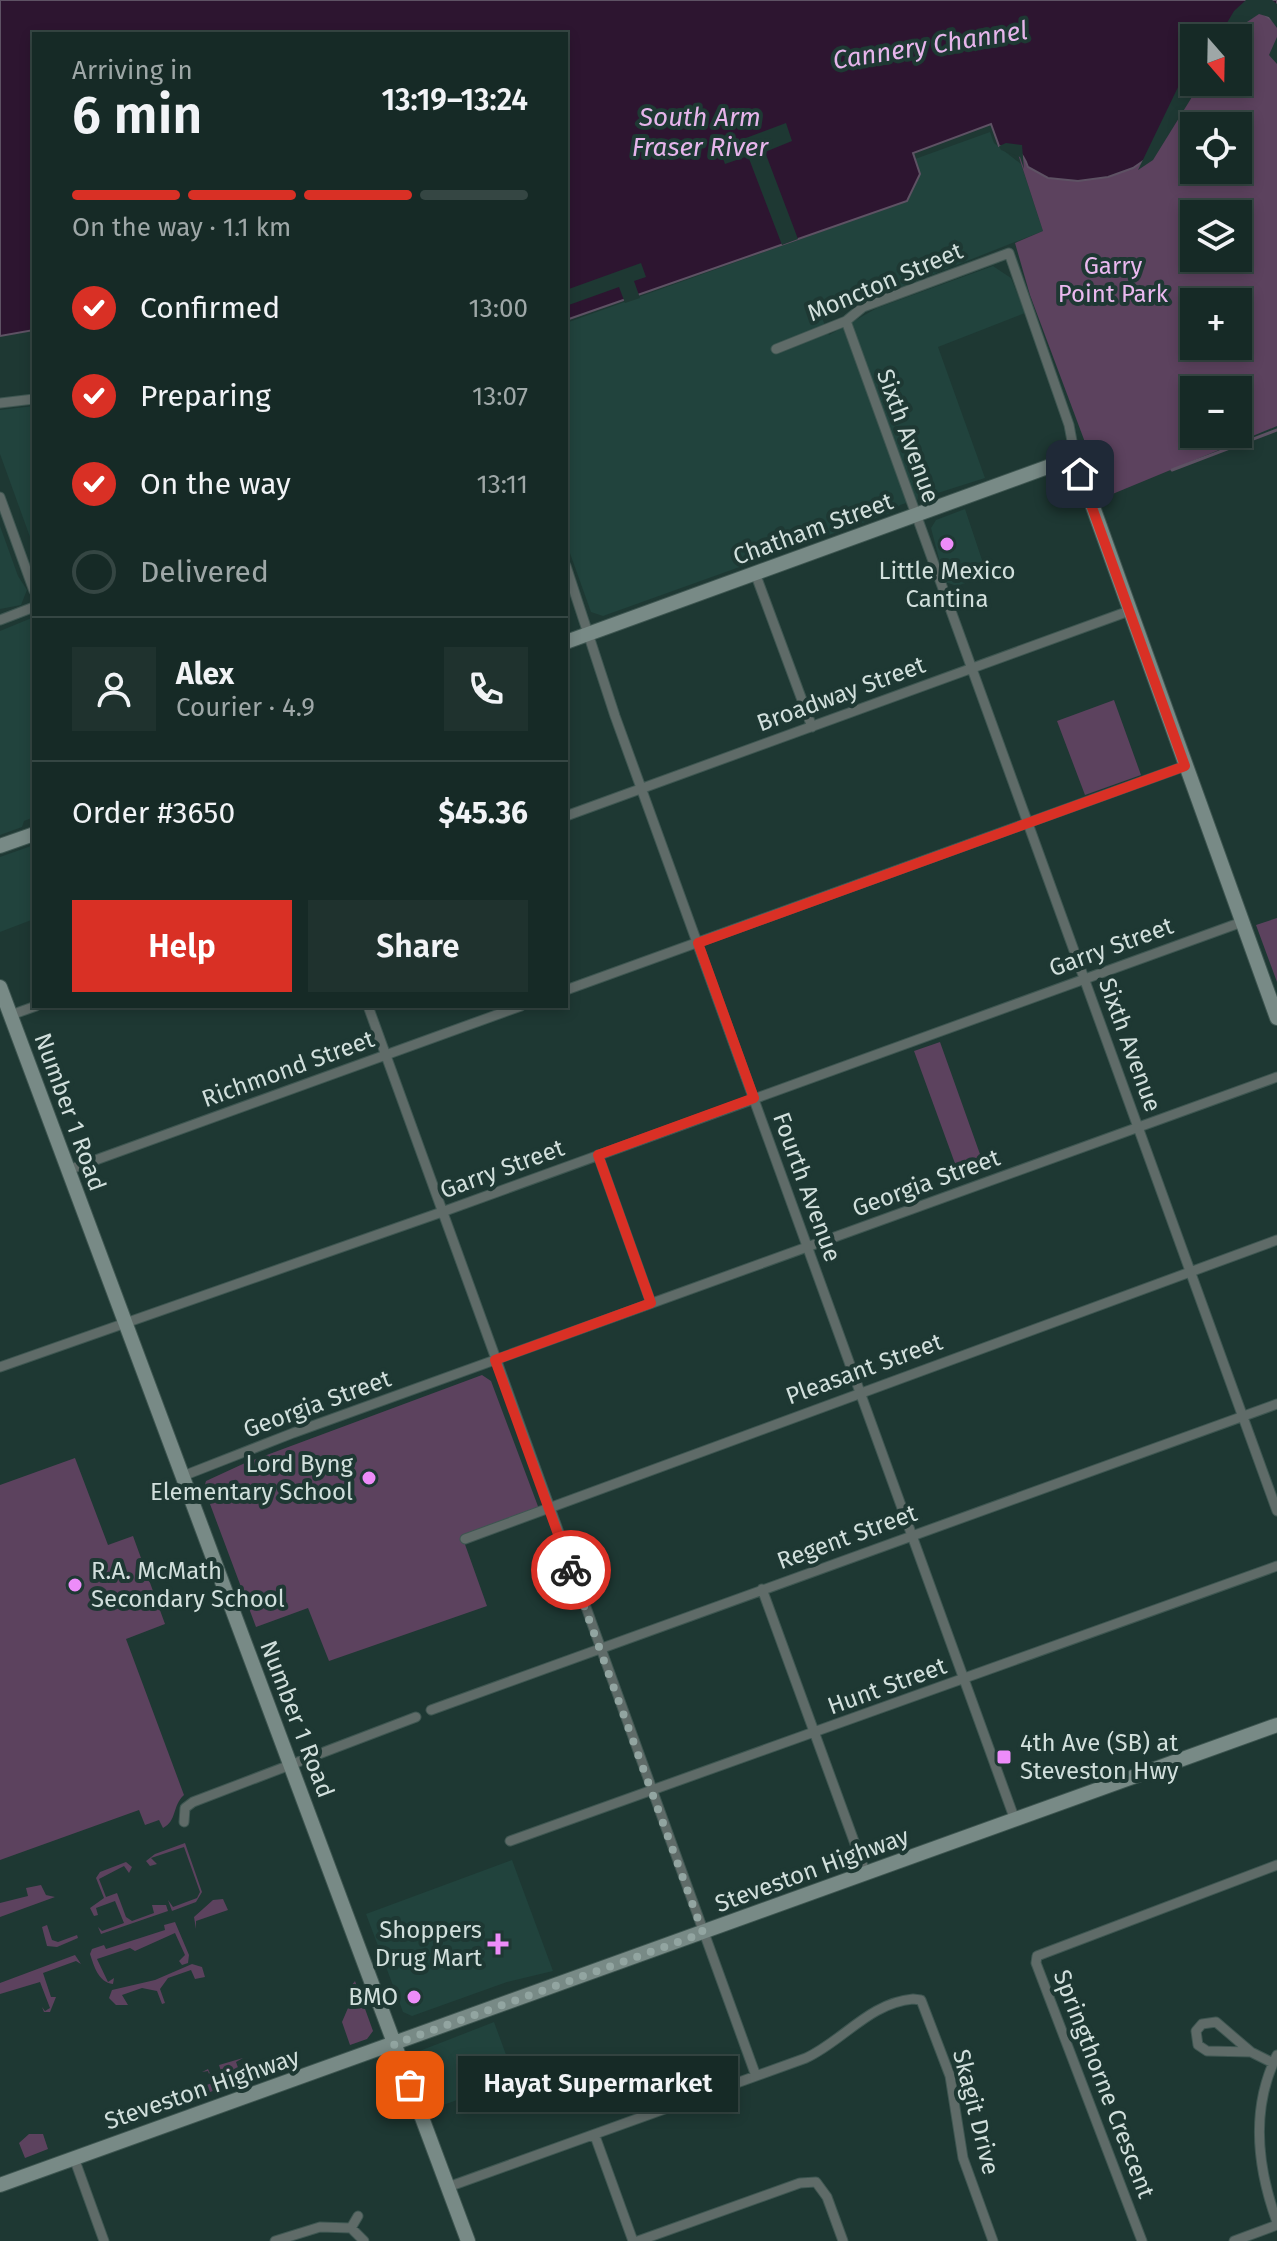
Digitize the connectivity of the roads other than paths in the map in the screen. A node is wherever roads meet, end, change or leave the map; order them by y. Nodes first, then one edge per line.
1 (846, 321) junction
2 (776, 349) dead end
3 (32, 399) edge
4 (0, 403) edge
5 (1075, 457) junction
6 (0, 497) edge
7 (916, 514) junction
8 (568, 572) edge
9 (755, 573) junction
10 (32, 585) edge
11 (32, 608) edge
12 (1129, 611) junction
13 (0, 620) edge
14 (590, 633) junction
15 (568, 641) edge
16 (971, 667) junction
17 (812, 727) junction
18 (1185, 766) junction
19 (642, 788) junction
20 (568, 815) edge
21 (1028, 823) junction
22 (32, 835) edge
23 (0, 846) edge
24 (1242, 922) junction
25 (698, 943) junction
26 (1084, 978) junction
27 (0, 987) edge
28 (568, 989) edge
29 (32, 1007) edge
30 (369, 1008) edge
31 (515, 1008) edge
32 (11, 1015) junction
33 (1277, 1018) edge
34 (386, 1055) junction
35 (1277, 1077) edge
36 (754, 1098) junction
37 (1139, 1128) junction
38 (598, 1155) junction
39 (68, 1170) junction
40 (442, 1212) junction
41 (1277, 1240) edge
42 (808, 1247) junction
43 (1190, 1272) junction
44 (651, 1303) junction
45 (125, 1321) junction
46 (495, 1360) junction
47 (0, 1367) edge
48 (861, 1391) junction
49 (1277, 1404) edge
50 (1244, 1417) junction
51 (183, 1476) junction
52 (548, 1507) junction
53 (1277, 1511) edge
54 (913, 1535) junction
55 (465, 1539) dead end
56 (1277, 1566) edge
57 (762, 1589) junction
58 (600, 1650) junction
59 (966, 1679) junction
60 (431, 1710) dead end
61 (416, 1717) dead end
62 (1277, 1725) edge
63 (815, 1733) junction
64 (291, 1764) junction
65 (652, 1792) junction
66 (1015, 1820) junction
67 (184, 1822) dead end
68 (510, 1841) dead end
69 (1277, 1865) edge
70 (866, 1874) junction
71 (703, 1933) junction
72 (394, 2044) junction
73 (1251, 2052) junction
74 (1275, 2059) edge
75 (756, 2076) junction
76 (595, 2136) junction
77 (74, 2158) junction
78 (0, 2185) edge
79 (448, 2187) junction
80 (358, 2216) dead end
81 (1277, 2224) edge
82 (351, 2228) junction
83 (104, 2241) edge
84 (275, 2241) edge
85 (364, 2241) edge
86 (468, 2241) edge
87 (636, 2241) edge
88 (843, 2241) edge
89 (993, 2241) edge
90 (1142, 2241) edge
91 (1234, 2241) edge

1 - 2 street, Moncton Street
1 - 5 street, Moncton Street
1 - 7 street, Sixth Avenue
3 - 4 street
5 - 7 street, Chatham Street
5 - 12 street
6 - 10 street
7 - 9 street, Chatham Street
7 - 16 street, Sixth Avenue
8 - 14 street, Fourth Avenue
9 - 14 street, Chatham Street
9 - 17 street
11 - 13 street
12 - 16 street, Broadway Street
12 - 18 street
14 - 15 street, Chatham Street
14 - 19 street, Fourth Avenue
16 - 17 street, Broadway Street
16 - 21 street, Sixth Avenue
17 - 19 street, Broadway Street
18 - 21 street
18 - 24 street
19 - 20 street, Broadway Street
19 - 25 street, Fourth Avenue
21 - 25 street
21 - 26 street, Sixth Avenue
22 - 23 street
24 - 26 street, Garry Street
24 - 33 street
25 - 28 street
25 - 36 street, Fourth Avenue
26 - 36 street, Garry Street
26 - 37 street, Sixth Avenue
27 - 32 street, Number 1 Road
29 - 32 street
30 - 34 street
31 - 34 street, Richmond Street
32 - 39 street, Number 1 Road
34 - 39 street, Richmond Street
34 - 40 street
35 - 37 street, Georgia Street
36 - 38 street, Garry Street
36 - 42 street, Fourth Avenue
37 - 42 street, Georgia Street
37 - 43 street, Sixth Avenue
38 - 40 street, Garry Street
38 - 44 street
39 - 45 street, Number 1 Road
40 - 45 street, Garry Street
40 - 46 street
41 - 43 street, Pleasant Street
42 - 44 street, Georgia Street
42 - 48 street, Fourth Avenue
43 - 48 street, Pleasant Street
43 - 50 street, Sixth Avenue
44 - 46 street, Georgia Street
45 - 47 street, Garry Street
45 - 51 street, Number 1 Road
46 - 51 street, Georgia Street
46 - 52 street
48 - 52 street, Pleasant Street
48 - 54 street, Fourth Avenue
49 - 50 street, Regent Street
50 - 53 street, Sixth Avenue
50 - 54 street, Regent Street
51 - 64 street, Number 1 Road
52 - 55 street, Pleasant Street
52 - 58 street
54 - 57 street, Regent Street
54 - 59 street, Fourth Avenue
56 - 59 street, Hunt Street
57 - 58 street, Regent Street
57 - 63 street
58 - 60 street, Regent Street
58 - 65 street
59 - 63 street, Hunt Street
59 - 66 street, Fourth Avenue
61 - 64 street
62 - 66 street, Steveston Highway
63 - 65 street, Hunt Street
63 - 70 street
64 - 67 street
64 - 72 street, Number 1 Road
65 - 68 street, Hunt Street
65 - 71 street
66 - 70 street, Steveston Highway
69 - 90 street, Springthorne Crescent
70 - 71 street, Steveston Highway
71 - 72 street, Steveston Highway
71 - 75 street
72 - 77 street, Steveston Highway
72 - 79 street, Number 1 Road
73 - 73 street
73 - 74 street
74 - 81 street
75 - 76 street
75 - 89 street, Skagit Drive
76 - 79 street
76 - 87 street
77 - 78 street, Steveston Highway
77 - 83 street
79 - 86 street, Number 1 Road
80 - 82 street
81 - 91 street
82 - 84 street
82 - 85 street
87 - 88 street

